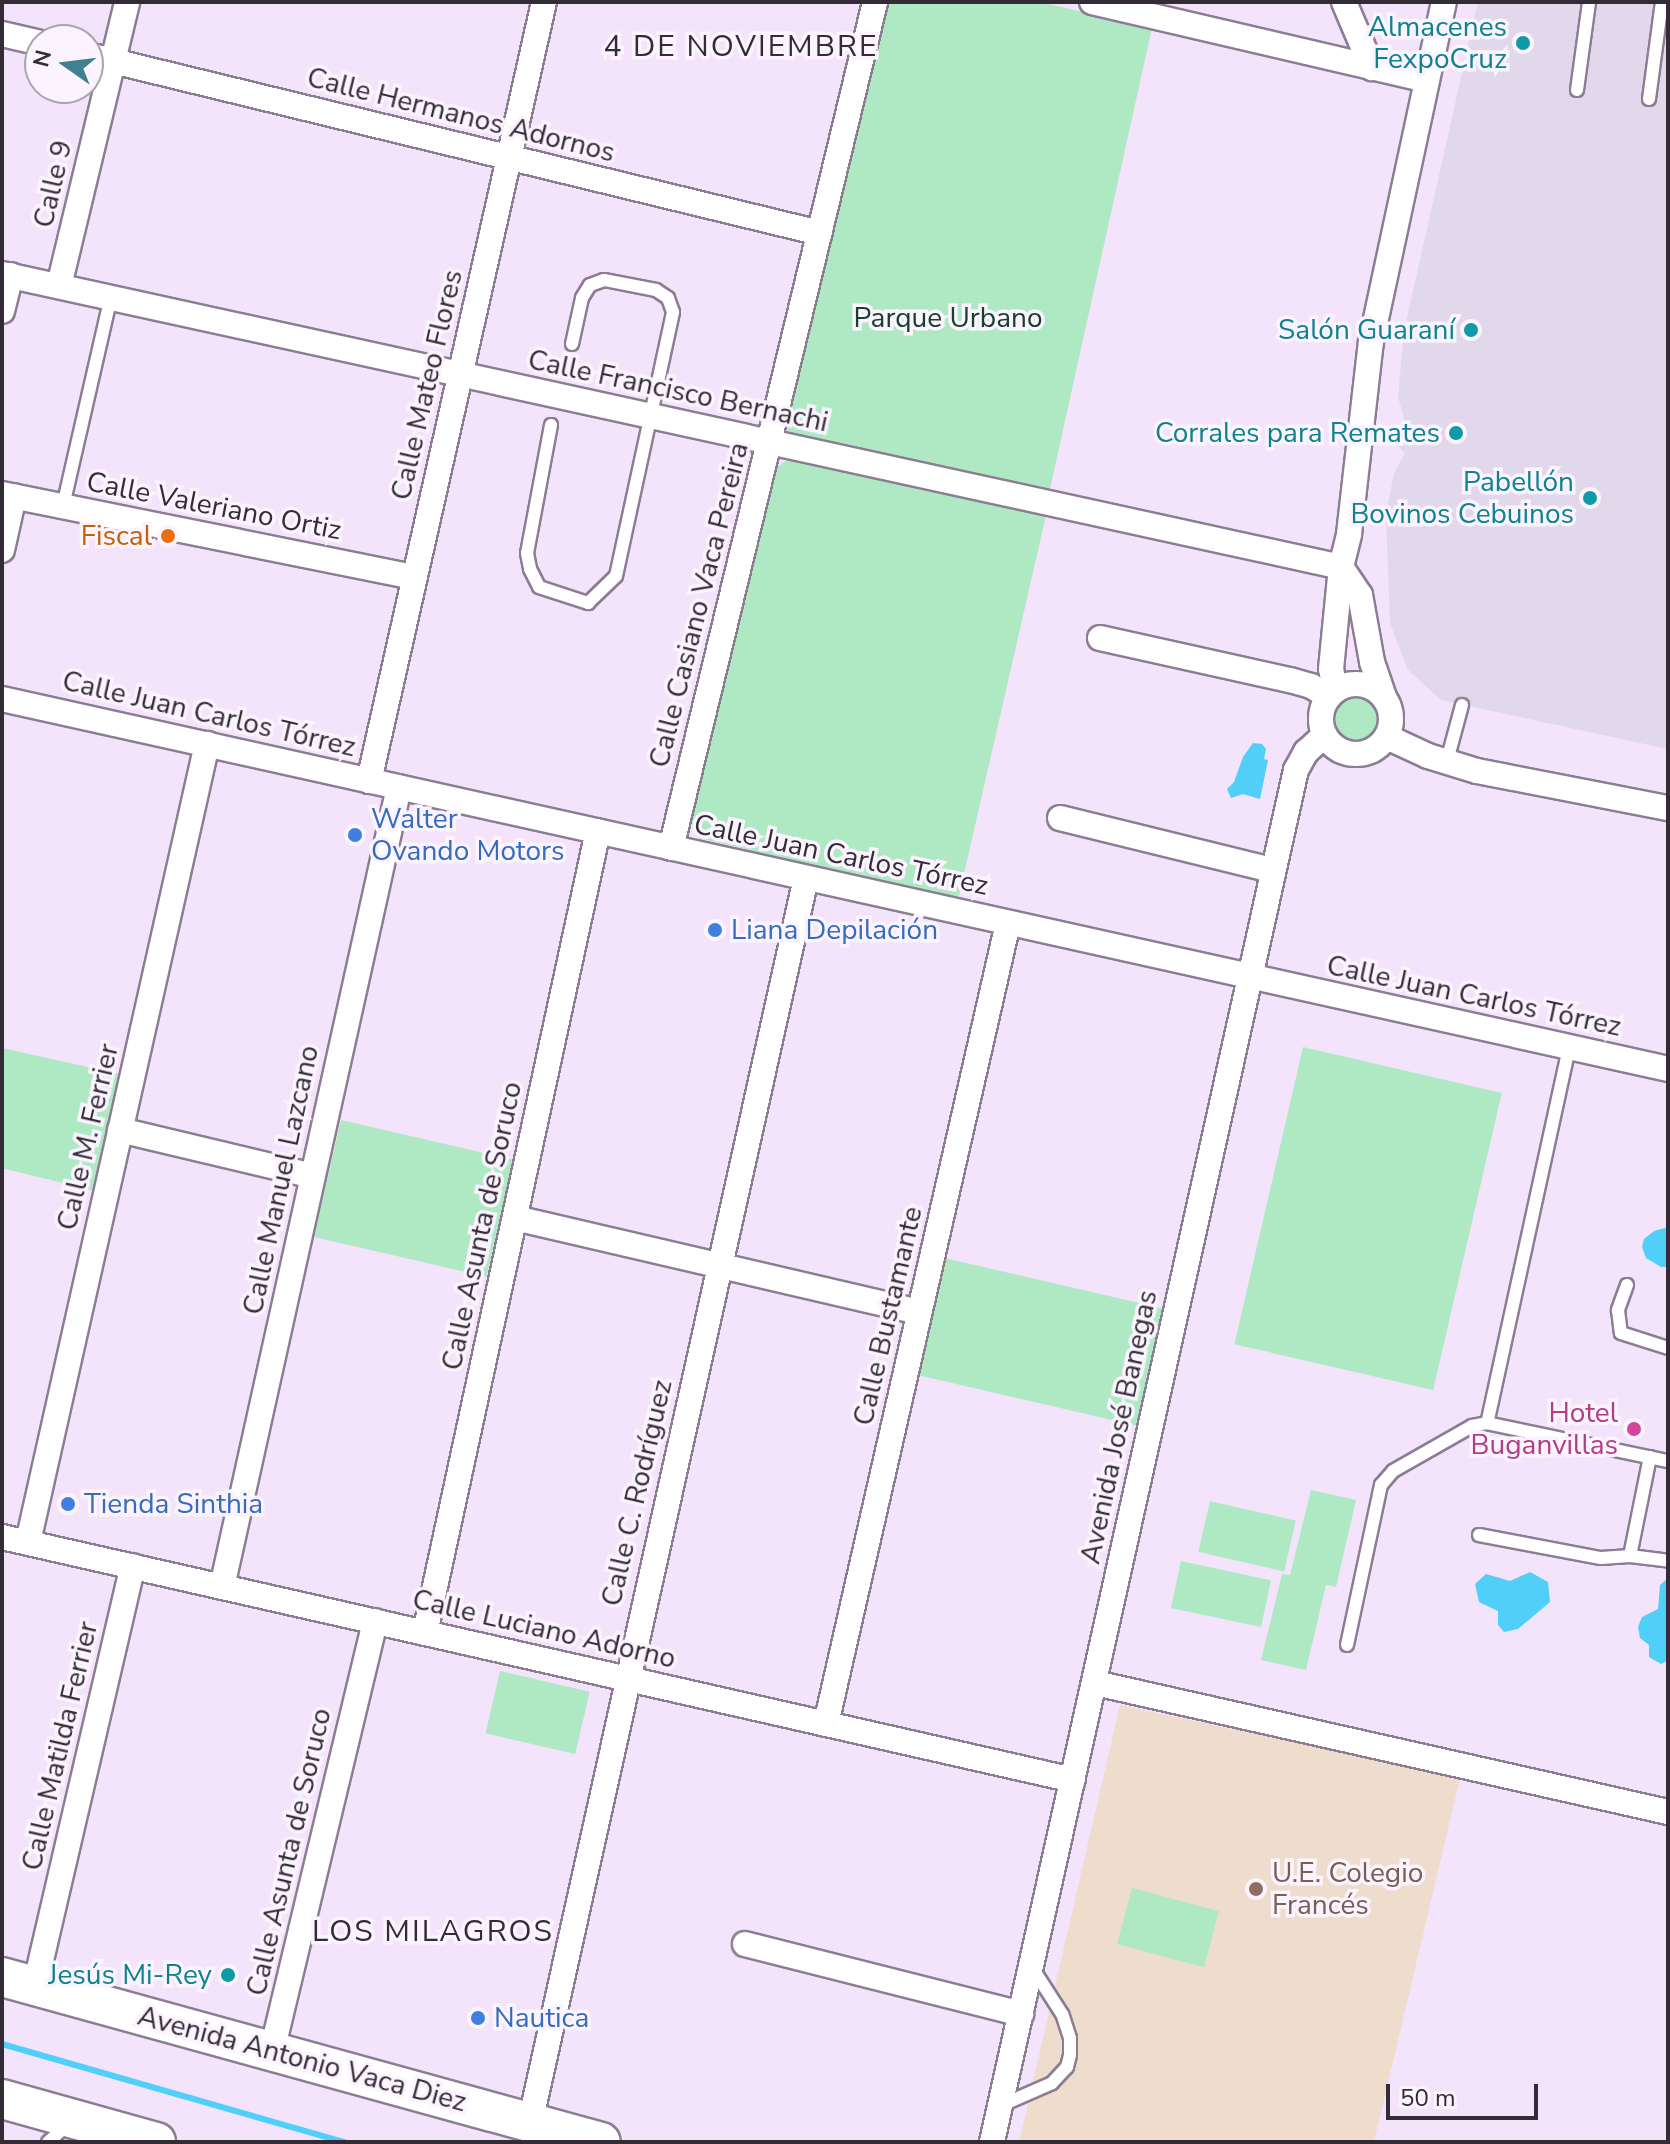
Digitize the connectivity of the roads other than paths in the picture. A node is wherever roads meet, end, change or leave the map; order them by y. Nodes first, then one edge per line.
1 (127, 2) edge
2 (544, 2) edge
3 (875, 2) edge
4 (1092, 2) edge
5 (1344, 2) edge
6 (1444, 2) edge
7 (1589, 2) edge
8 (1662, 2) edge
9 (2, 34) edge
10 (24, 39) edge
11 (104, 59) edge
12 (113, 61) junction
13 (1372, 68) junction
14 (1427, 80) junction
15 (1577, 90) dead end
16 (1649, 99) dead end
17 (509, 157) junction
18 (820, 233) junction
19 (6, 274) edge
20 (59, 286) junction
21 (111, 297) junction
22 (2, 311) edge
23 (572, 344) dead end
24 (460, 374) junction
25 (650, 416) junction
26 (551, 425) dead end
27 (769, 442) junction
28 (8, 495) edge
29 (63, 506) junction
30 (2, 550) edge
31 (1341, 567) junction
32 (415, 577) junction
33 (1100, 638) dead end
34 (1332, 694) junction
35 (2, 699) edge
36 (1386, 699) junction
37 (1462, 705) dead end
38 (1325, 735) junction
39 (1387, 737) junction
40 (207, 744) junction
41 (1447, 761) junction
42 (369, 781) junction
43 (399, 787) junction
44 (1668, 808) edge
45 (1060, 818) dead end
46 (598, 831) junction
47 (671, 848) junction
48 (1272, 870) junction
49 (806, 878) junction
50 (1008, 923) junction
51 (1248, 978) junction
52 (1569, 1048) junction
53 (1668, 1069) edge
54 (120, 1130) junction
55 (313, 1176) junction
56 (515, 1218) junction
57 (720, 1266) junction
58 (1627, 1285) dead end
59 (919, 1312) junction
60 (1668, 1348) edge
61 (1487, 1423) junction
62 (1650, 1457) junction
63 (1668, 1461) edge
64 (1479, 1535) dead end
65 (2, 1537) edge
66 (28, 1542) junction
67 (1630, 1556) junction
68 (1668, 1561) edge
69 (133, 1566) junction
70 (222, 1587) junction
71 (375, 1621) junction
72 (425, 1633) junction
73 (1347, 1645) dead end
74 (626, 1678) junction
75 (1095, 1683) junction
76 (826, 1724) junction
77 (1073, 1780) junction
78 (1668, 1812) edge
79 (745, 1944) dead end
80 (1031, 1966) junction
81 (18, 1981) edge
82 (1021, 2014) junction
83 (272, 2051) junction
84 (2, 2099) edge
85 (1000, 2106) junction
86 (530, 2123) junction
87 (62, 2131) edge
88 (156, 2142) edge
89 (601, 2142) edge
90 (992, 2142) edge

1 - 12 street, Calle 9
2 - 17 street, Calle Mateo Flores
3 - 18 street, Calle Casiano Vaca Pereira
4 - 13 street
5 - 13 street
6 - 14 street
7 - 15 lane
8 - 16 lane
9 - 10 street
11 - 12 street, Calle Hermanos Adornos
12 - 17 street, Calle Hermanos Adornos
12 - 20 street, Calle 9
13 - 14 street
14 - 31 street
17 - 18 street, Calle Hermanos Adornos
17 - 24 street, Calle Mateo Flores
18 - 27 street, Calle Casiano Vaca Pereira
19 - 20 street, Calle Francisco Bernachi
19 - 22 street
20 - 21 street, Calle Francisco Bernachi
21 - 24 street, Calle Francisco Bernachi
21 - 29 lane
23 - 25 lane
24 - 25 street, Calle Francisco Bernachi
24 - 32 street, Calle Mateo Flores
25 - 26 lane
25 - 27 street, Calle Francisco Bernachi
27 - 31 street, Calle Francisco Bernachi
27 - 47 street, Calle Casiano Vaca Pereira
28 - 29 street, Calle Valeriano Ortiz
28 - 30 street
29 - 32 street, Calle Valeriano Ortiz
31 - 34 street
31 - 36 street
32 - 42 street, Calle Mateo Flores
33 - 34 street
34 - 36 street
34 - 38 street
35 - 40 street, Calle Juan Carlos Tórrez
36 - 39 street
37 - 41 lane
38 - 39 street
38 - 48 street, Avenida José Banegas
39 - 41 street
40 - 42 street, Calle Juan Carlos Tórrez
40 - 54 street, Calle M. Ferrier
41 - 44 street
42 - 43 street, Calle Juan Carlos Tórrez
43 - 46 street, Calle Juan Carlos Tórrez
43 - 55 street, Calle Manuel Lazcano
45 - 48 street
46 - 47 street, Calle Juan Carlos Tórrez
46 - 56 street, Calle Asunta de Soruco
47 - 49 street, Calle Juan Carlos Tórrez
48 - 51 street, Avenida José Banegas
49 - 50 street, Calle Juan Carlos Tórrez
49 - 57 street, Calle C. Rodríguez
50 - 51 street, Calle Juan Carlos Tórrez
50 - 59 street, Calle Bustamante
51 - 52 street, Calle Juan Carlos Tórrez
51 - 75 street, Avenida José Banegas
52 - 53 street, Calle Juan Carlos Tórrez
52 - 61 lane
54 - 55 street
54 - 66 street, Calle M. Ferrier
55 - 70 street, Calle Manuel Lazcano
56 - 57 street
56 - 72 street, Calle Asunta de Soruco
57 - 59 street
57 - 74 street, Calle C. Rodríguez
58 - 60 lane
59 - 76 street, Calle Bustamante
61 - 62 lane
61 - 73 lane
62 - 63 lane
62 - 67 lane
64 - 67 lane
65 - 66 street, Calle Luciano Adorno
66 - 69 street, Calle Luciano Adorno
67 - 68 lane
69 - 70 street, Calle Luciano Adorno
69 - 81 street, Calle Matilda Ferrier
70 - 71 street, Calle Luciano Adorno
71 - 72 street, Calle Luciano Adorno
71 - 83 street, Calle Asunta de Soruco
72 - 74 street, Calle Luciano Adorno
74 - 76 street, Calle Luciano Adorno
74 - 86 street, Calle C. Rodríguez
75 - 77 street, Avenida José Banegas
75 - 78 street
76 - 77 street, Calle Luciano Adorno
77 - 80 street, Avenida José Banegas
79 - 82 street
80 - 82 street, Avenida José Banegas
80 - 85 lane
81 - 83 highway, Avenida Antonio Vaca Diez
82 - 85 street, Avenida José Banegas
83 - 86 highway, Avenida Antonio Vaca Diez
84 - 87 highway
85 - 90 street, Avenida José Banegas
86 - 89 highway, Avenida Antonio Vaca Diez
87 - 88 highway

